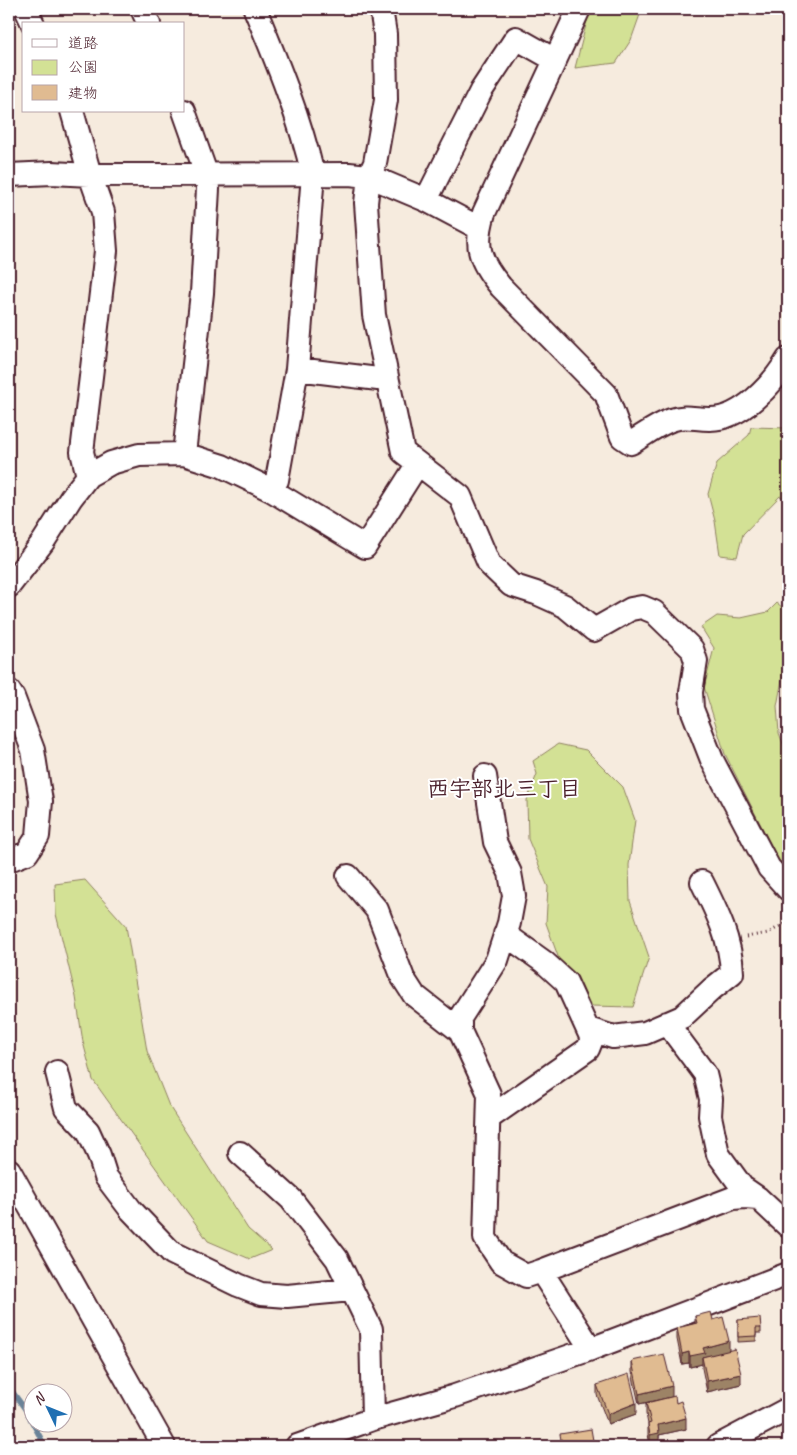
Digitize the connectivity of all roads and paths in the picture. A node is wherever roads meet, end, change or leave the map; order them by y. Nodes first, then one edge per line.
1 (26, 9) edge
2 (142, 9) edge
3 (254, 9) edge
4 (381, 9) edge
5 (579, 9) edge
6 (32, 22) edge
7 (148, 22) edge
8 (555, 60) junction
9 (72, 112) edge
10 (184, 112) edge
11 (9, 175) edge
12 (90, 175) junction
13 (313, 175) junction
14 (207, 176) junction
15 (370, 176) junction
16 (426, 200) junction
17 (479, 228) junction
18 (786, 367) edge
19 (297, 369) junction
20 (387, 377) junction
21 (184, 454) junction
22 (417, 465) junction
23 (88, 476) junction
24 (271, 490) junction
25 (9, 586) edge
26 (9, 691) edge
27 (485, 776) dead end
28 (9, 860) edge
29 (348, 876) dead end
30 (702, 882) dead end
31 (788, 888) edge
32 (788, 922) edge
33 (505, 934) junction
34 (728, 940) junction
35 (667, 1023) junction
36 (588, 1029) junction
37 (460, 1031) junction
38 (58, 1072) dead end
39 (488, 1118) junction
40 (240, 1153) dead end
41 (9, 1170) edge
42 (758, 1198) junction
43 (788, 1226) edge
44 (541, 1271) junction
45 (788, 1274) edge
46 (351, 1290) junction
47 (591, 1349) junction
48 (788, 1409) edge
49 (373, 1419) junction
50 (164, 1446) edge
51 (297, 1446) edge
52 (718, 1446) edge

1 - 6 street
2 - 7 street
3 - 13 street
4 - 15 street
5 - 8 street
8 - 16 street
8 - 17 street
9 - 12 street
10 - 14 street
11 - 12 street
12 - 14 street
12 - 23 street
13 - 14 street
13 - 15 street
13 - 19 street
14 - 21 street
15 - 16 street
15 - 20 street
16 - 17 street
17 - 18 street
19 - 20 street
19 - 24 street
20 - 22 street
21 - 23 street
21 - 24 street
22 - 24 street
22 - 31 street
23 - 25 street
26 - 28 street
27 - 33 street
29 - 37 street
30 - 34 street
32 - 34 path
33 - 36 street
33 - 37 street
34 - 35 street
35 - 36 street
35 - 42 street
36 - 39 street
37 - 39 street
38 - 46 street
39 - 44 street
40 - 46 street
41 - 50 street
42 - 43 street
42 - 44 street
44 - 47 street
45 - 47 street
46 - 49 street
47 - 49 street
48 - 52 street
49 - 51 street

